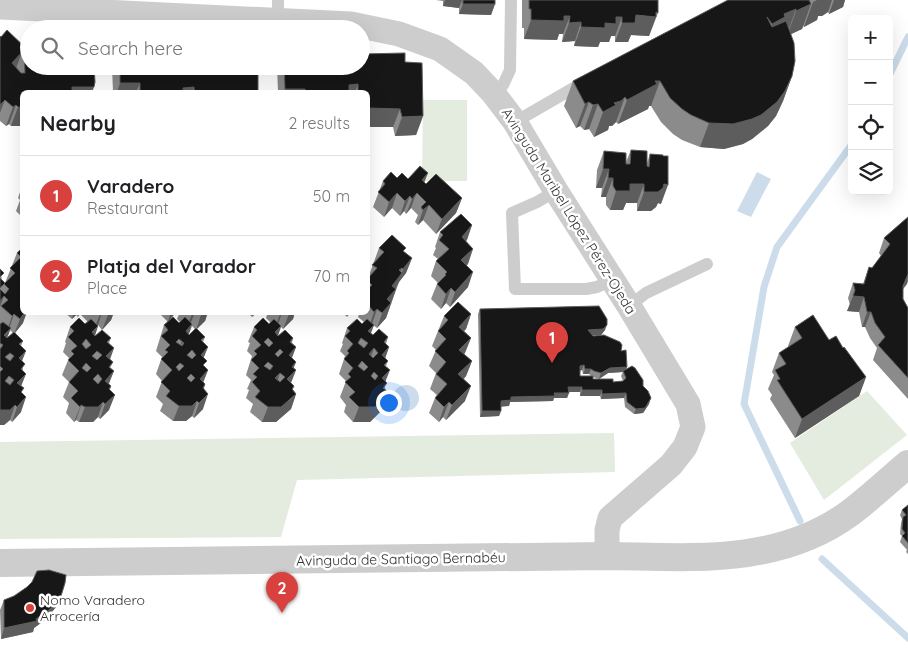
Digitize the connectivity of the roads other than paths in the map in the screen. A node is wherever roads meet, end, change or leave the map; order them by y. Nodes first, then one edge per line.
1 (511, 0) edge
2 (38, 5) edge
3 (0, 7) edge
4 (278, 10) edge
5 (331, 20) edge
6 (370, 28) edge
7 (590, 79) edge
8 (493, 93) junction
9 (515, 122) junction
10 (556, 192) junction
11 (707, 264) dead end
12 (612, 280) junction
13 (629, 306) junction
14 (908, 464) edge
15 (608, 556) junction
16 (0, 563) edge

1 - 8 lane
2 - 3 street, Avinguda Maribel López Pérez-Ojeda
2 - 4 street, Avinguda Maribel López Pérez-Ojeda
4 - 5 street, Avinguda Maribel López Pérez-Ojeda
6 - 8 street, Avinguda Maribel López Pérez-Ojeda
7 - 9 lane
8 - 9 street, Avinguda Maribel López Pérez-Ojeda
9 - 10 street, Avinguda Maribel López Pérez-Ojeda
10 - 12 street, Avinguda Maribel López Pérez-Ojeda
10 - 12 lane
11 - 13 lane
12 - 13 street, Avinguda Maribel López Pérez-Ojeda
13 - 15 street, Avinguda Maribel López Pérez-Ojeda
14 - 15 street, Avinguda de Santiago Bernabéu
15 - 16 street, Avinguda de Santiago Bernabéu

